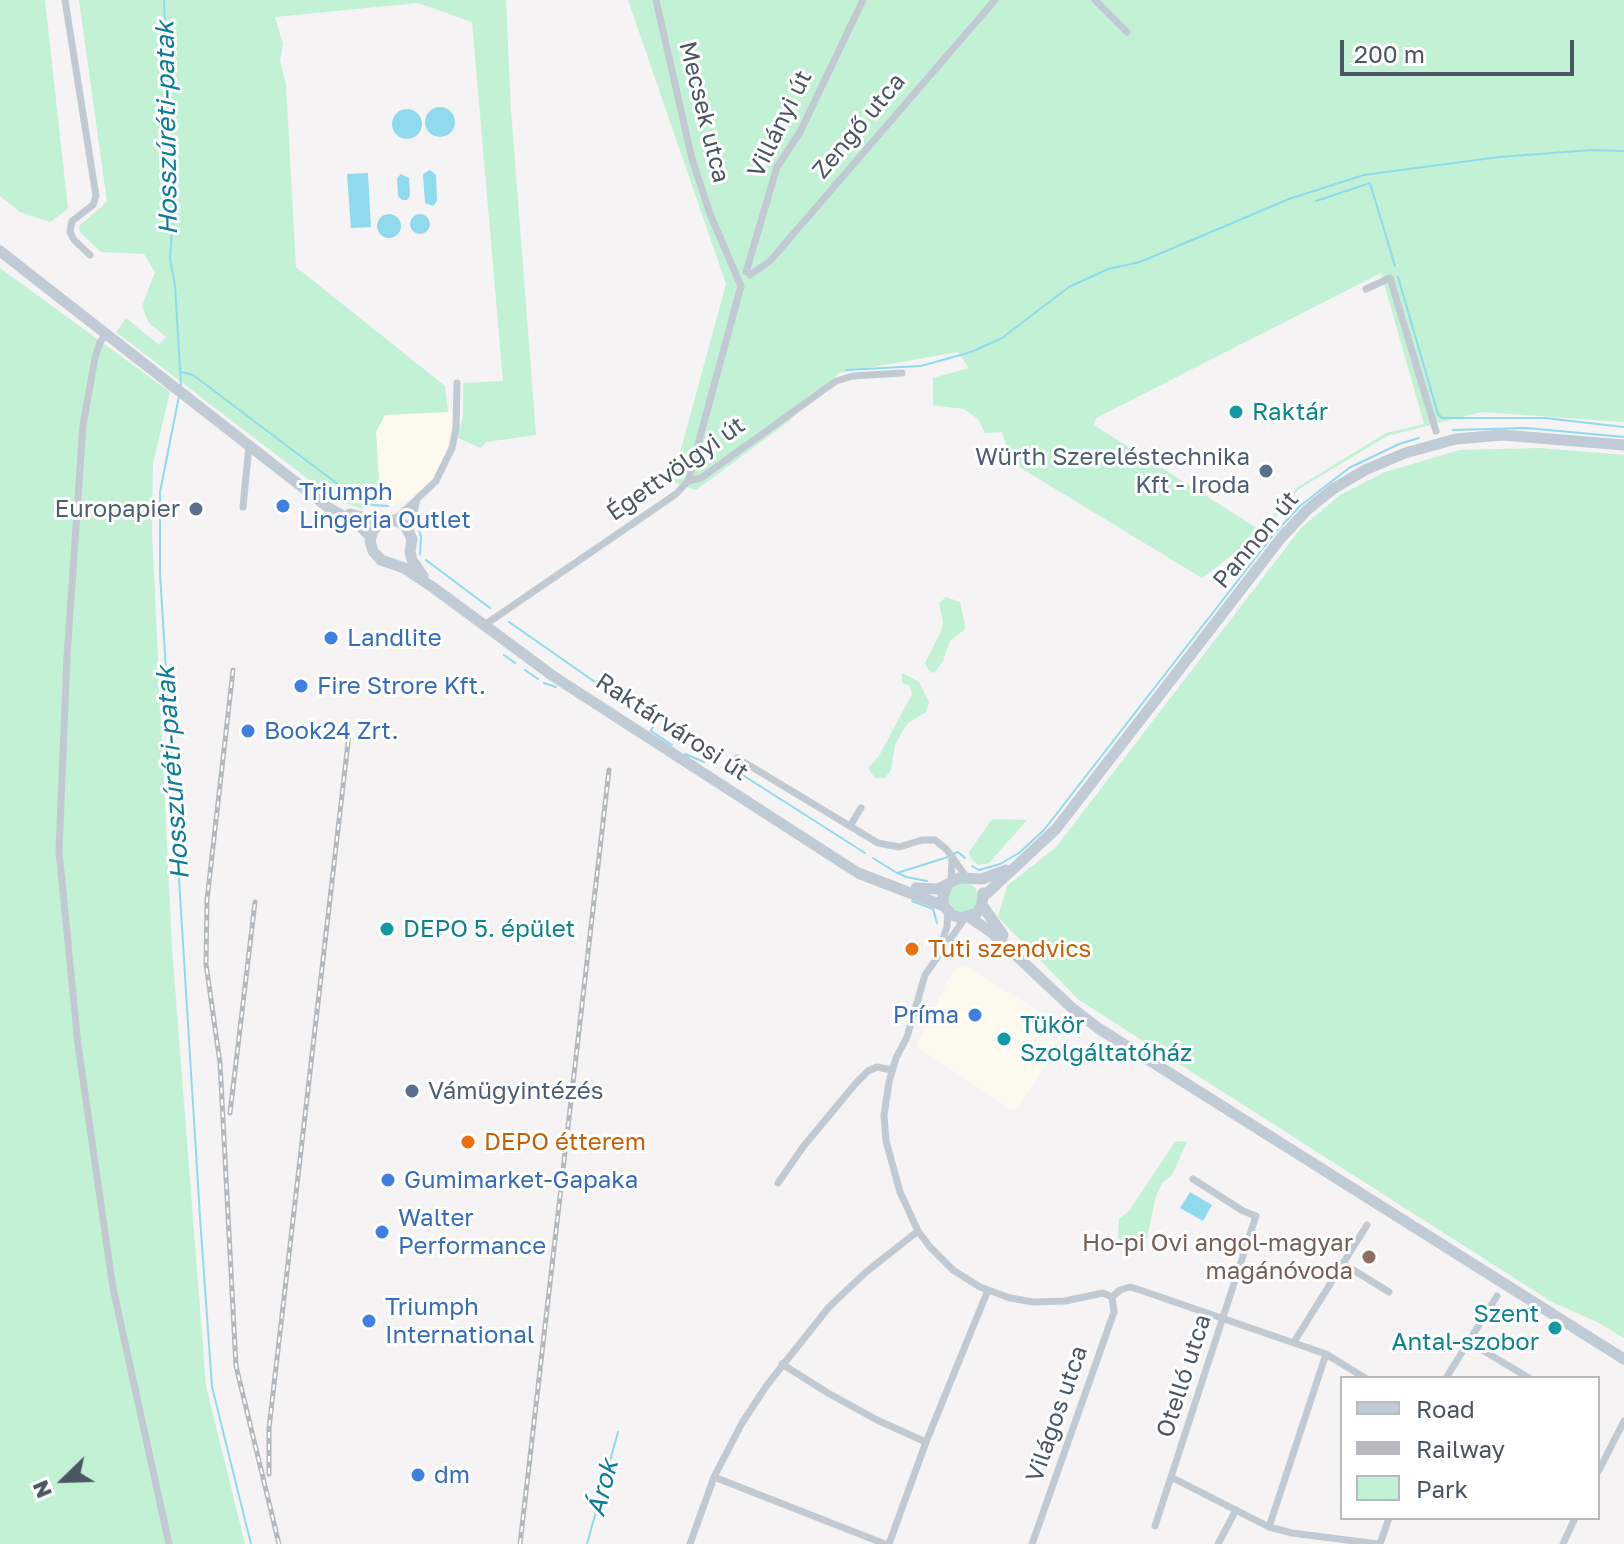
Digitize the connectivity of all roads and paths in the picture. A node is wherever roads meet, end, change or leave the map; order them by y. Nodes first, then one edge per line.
1 (65, 0) edge
2 (656, 0) edge
3 (863, 0) edge
4 (995, 0) edge
5 (1095, 0) edge
6 (1127, 32) dead end
7 (0, 251) edge
8 (90, 255) dead end
9 (748, 273) junction
10 (736, 277) junction
11 (741, 286) junction
12 (1366, 289) dead end
13 (107, 333) junction
14 (902, 373) dead end
15 (457, 383) dead end
16 (1436, 431) dead end
17 (249, 443) junction
18 (1624, 445) edge
19 (688, 481) junction
20 (418, 498) dead end
21 (322, 501) junction
22 (243, 507) dead end
23 (388, 521) junction
24 (410, 531) junction
25 (371, 537) junction
26 (410, 552) junction
27 (393, 562) junction
28 (434, 588) junction
29 (483, 626) junction
30 (737, 758) dead end
31 (861, 808) dead end
32 (850, 826) junction
33 (1027, 858) junction
34 (952, 859) junction
35 (969, 878) junction
36 (949, 883) junction
37 (894, 887) junction
38 (983, 901) junction
39 (946, 909) junction
40 (967, 918) junction
41 (937, 956) junction
42 (1035, 971) junction
43 (892, 1070) junction
44 (1193, 1179) dead end
45 (778, 1183) dead end
46 (1367, 1225) dead end
47 (918, 1231) junction
48 (1342, 1263) junction
49 (988, 1290) junction
50 (1389, 1292) dead end
51 (1497, 1296) dead end
52 (1112, 1297) junction
53 (1224, 1319) junction
54 (1294, 1342) junction
55 (1469, 1342) junction
56 (1326, 1354) junction
57 (1624, 1359) edge
58 (782, 1364) junction
59 (1362, 1376) edge
60 (1447, 1376) edge
61 (1526, 1376) edge
62 (1624, 1421) edge
63 (926, 1442) junction
64 (1600, 1468) edge
65 (714, 1477) junction
66 (1171, 1477) junction
67 (1236, 1510) junction
68 (1388, 1520) edge
69 (1574, 1520) edge
70 (1155, 1526) dead end
71 (1269, 1527) junction
72 (1292, 1533) junction
73 (169, 1544) edge
74 (690, 1544) edge
75 (887, 1544) edge
76 (1032, 1544) edge
77 (1218, 1544) edge
78 (1291, 1544) edge
79 (1379, 1544) edge
80 (1563, 1544) edge

1 - 8 street
2 - 10 street, Mecsek utca
3 - 9 street, Villányi út
4 - 9 street, Zengő utca
5 - 6 street
7 - 13 main road, Raktárvárosi út
9 - 10 street
9 - 11 street
10 - 11 street, Mecsek utca
11 - 19 street
12 - 16 street
13 - 17 main road, Raktárvárosi út
13 - 73 street
14 - 19 street, Égettvölgyi út
15 - 20 street
17 - 21 main road, Raktárvárosi út
17 - 22 street
18 - 33 main road, Pannon út
19 - 29 street, Égettvölgyi út
21 - 23 main road, Raktárvárosi út
21 - 25 main road, Raktárvárosi út
23 - 24 main road, Raktárvárosi út
23 - 24 street
23 - 25 main road
24 - 26 main road
25 - 27 main road, Raktárvárosi út
26 - 27 main road
26 - 28 main road, Raktárvárosi út
27 - 28 main road, Raktárvárosi út
28 - 29 main road, Raktárvárosi út
29 - 37 main road, Raktárvárosi út
30 - 32 street
31 - 32 street
32 - 34 street
33 - 35 main road, Pannon út
33 - 38 main road, Pannon út
34 - 35 street
34 - 36 street
35 - 36 main road, Raktárvárosi út
35 - 38 main road
36 - 37 main road, Raktárvárosi út
36 - 39 main road
37 - 39 main road, Raktárvárosi út
38 - 40 main road
38 - 42 main road
39 - 40 main road, Raktárvárosi út
39 - 41 street
40 - 41 street
40 - 42 main road, Raktárvárosi út
41 - 43 street
42 - 57 main road
43 - 45 street
43 - 47 street
44 - 53 street, Otelló utca
46 - 48 street
47 - 49 street
47 - 58 street
48 - 50 street
48 - 54 street
49 - 52 street
49 - 63 street
51 - 55 street
52 - 53 street
52 - 76 street, Világos utca
53 - 54 street
53 - 66 street, Otelló utca
54 - 56 street
55 - 60 street
55 - 61 street
56 - 59 street
56 - 71 street
58 - 63 street
58 - 65 street
62 - 64 street
63 - 75 street
65 - 74 street
65 - 75 street
66 - 67 street
66 - 70 street, Otelló utca
67 - 71 street
67 - 77 street
68 - 79 street
69 - 80 street
71 - 72 street
72 - 78 street
72 - 79 street

